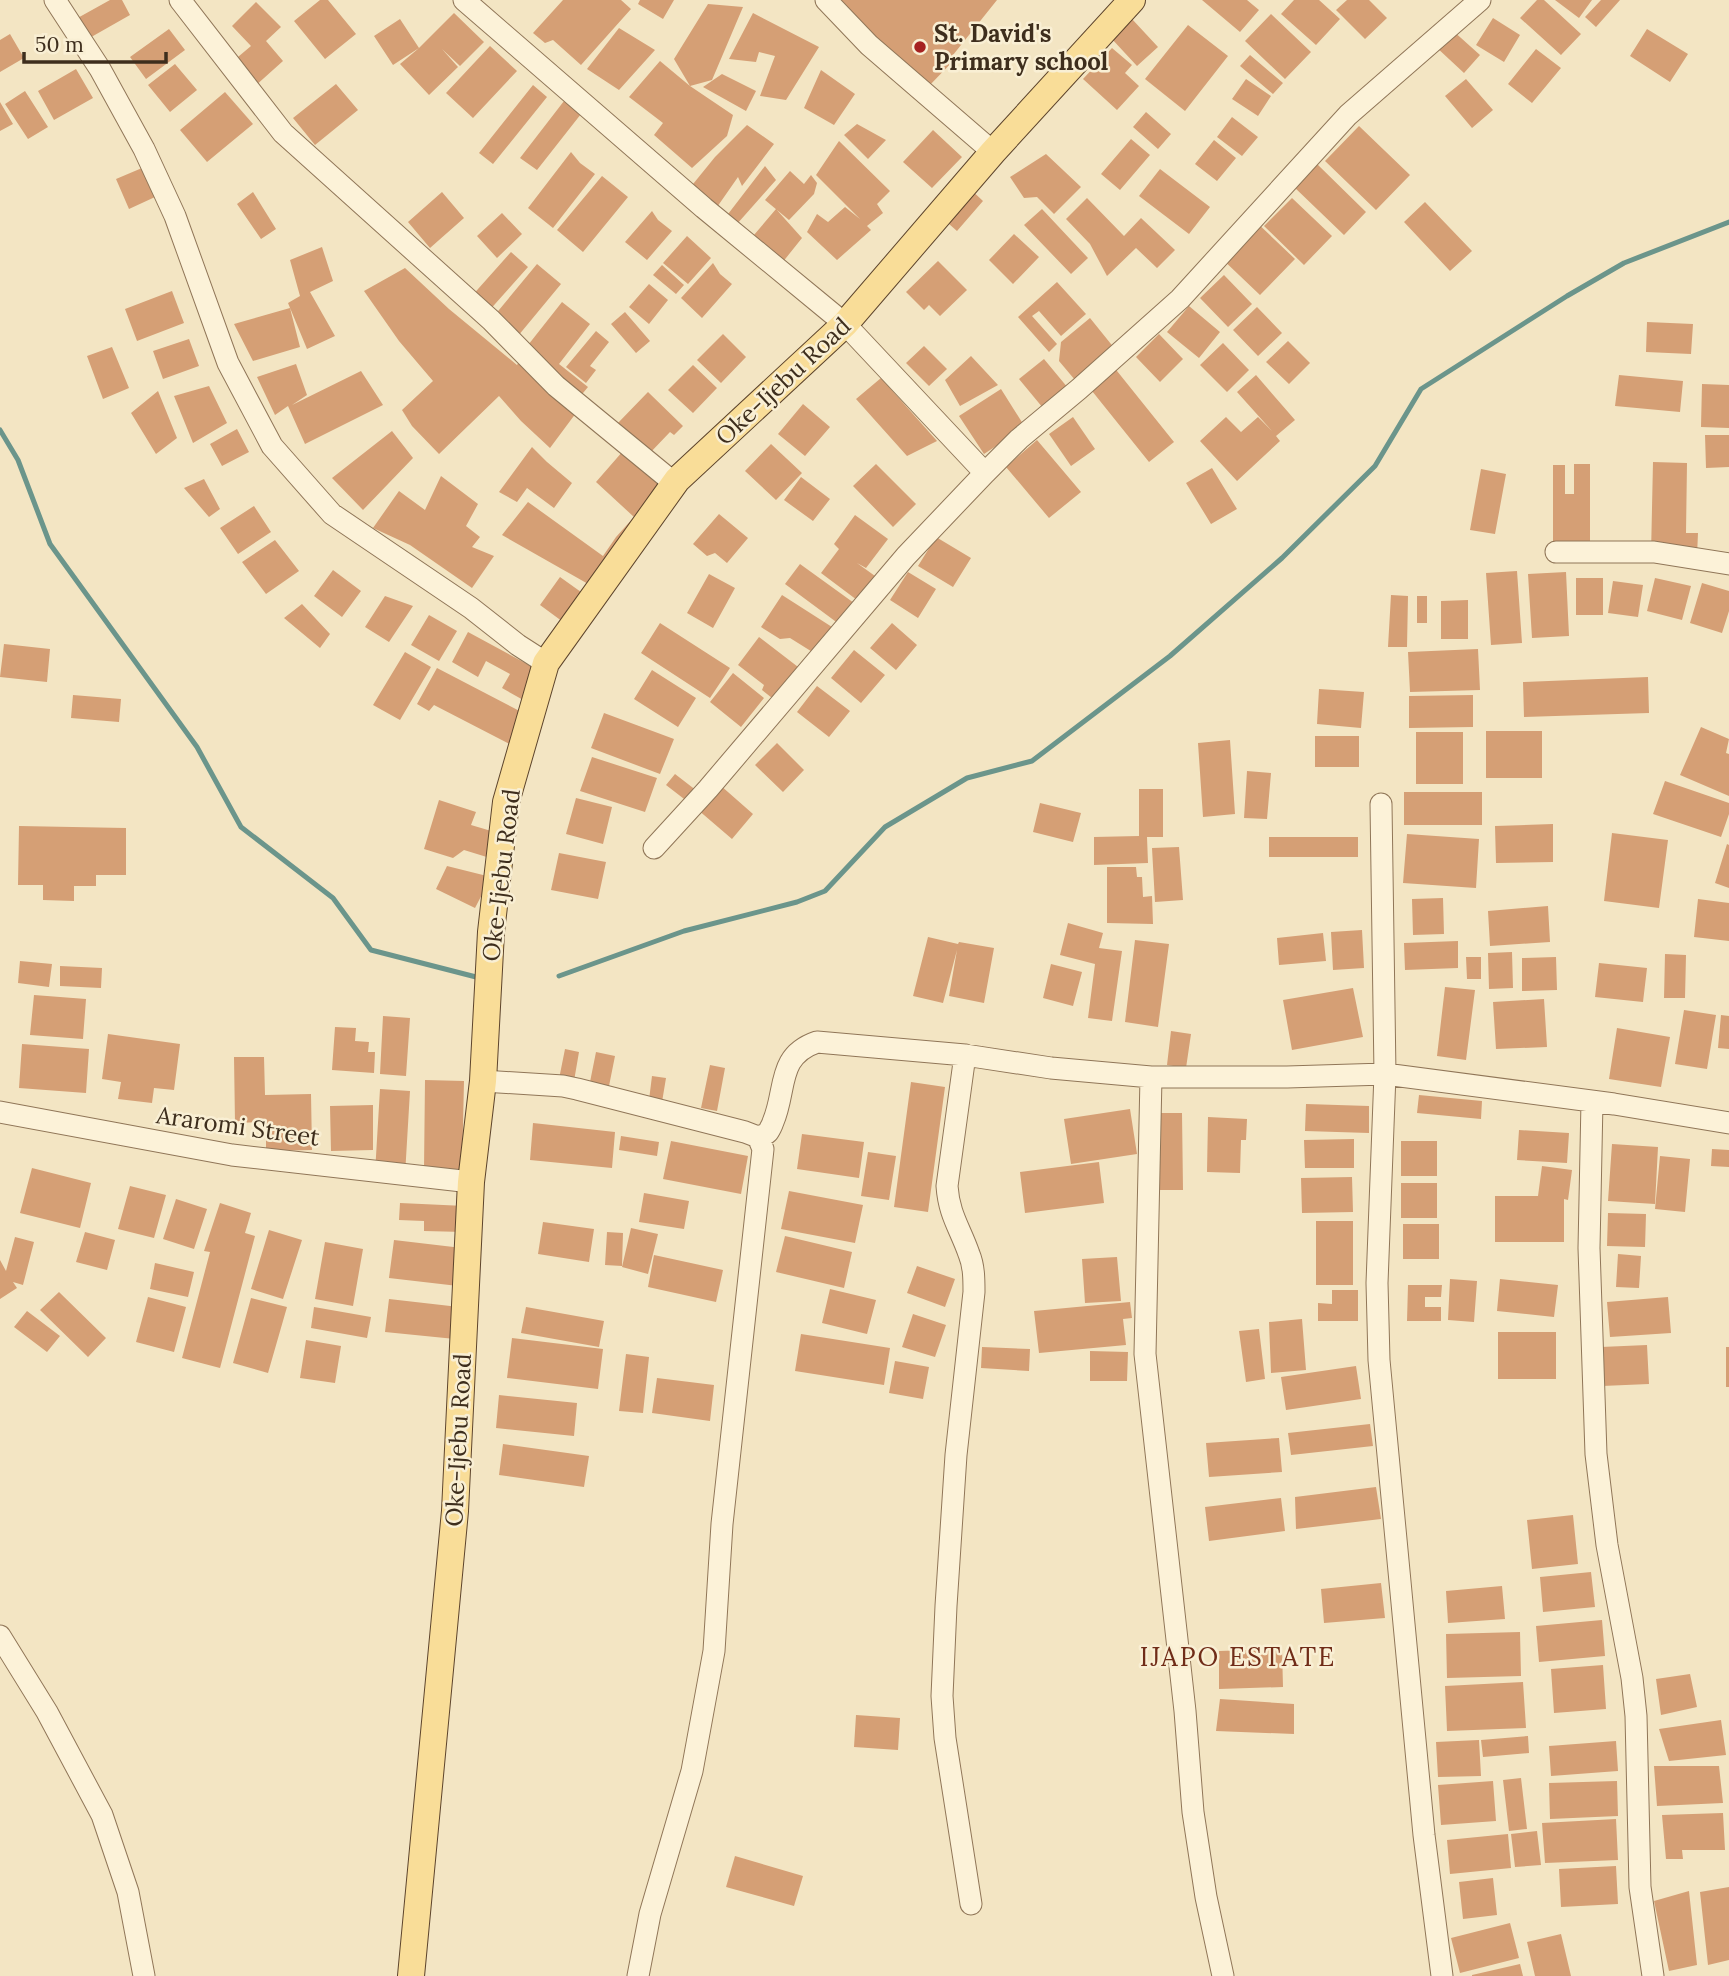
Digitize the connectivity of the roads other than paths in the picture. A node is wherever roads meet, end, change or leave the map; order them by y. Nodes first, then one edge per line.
1 (55, 0) edge
2 (180, 0) edge
3 (464, 0) edge
4 (825, 0) edge
5 (1132, 0) edge
6 (1480, 0) edge
7 (993, 152) junction
8 (845, 324) junction
9 (985, 472) junction
10 (677, 480) junction
11 (1556, 552) dead end
12 (1729, 564) edge
13 (546, 663) junction
14 (1381, 804) dead end
15 (654, 848) dead end
16 (965, 1055) junction
17 (1385, 1074) junction
18 (1151, 1077) junction
19 (482, 1081) junction
20 (1592, 1101) junction
21 (0, 1112) edge
22 (1729, 1123) edge
23 (758, 1137) junction
24 (471, 1182) junction
25 (0, 1636) edge
26 (971, 1904) dead end
27 (144, 1976) edge
28 (411, 1976) edge
29 (638, 1976) edge
30 (1223, 1976) edge
31 (1442, 1976) edge
32 (1653, 1976) edge

1 - 13 street
2 - 10 street
3 - 8 street
4 - 7 street
5 - 7 main road, Oke-Ijebu Road
6 - 9 street
7 - 8 main road, Oke-Ijebu Road
8 - 9 street
8 - 10 main road, Oke-Ijebu Road
9 - 15 street
10 - 13 main road, Oke-Ijebu Road
11 - 12 street
13 - 19 main road, Oke-Ijebu Road
14 - 17 street
16 - 18 street
16 - 23 street
16 - 26 street
17 - 18 street
17 - 20 street
17 - 31 street
18 - 30 street
19 - 23 street
19 - 24 main road, Oke-Ijebu Road
20 - 22 street
20 - 32 street
21 - 24 street, Araromi Street
23 - 29 street
24 - 28 main road, Oke-Ijebu Road
25 - 27 street

